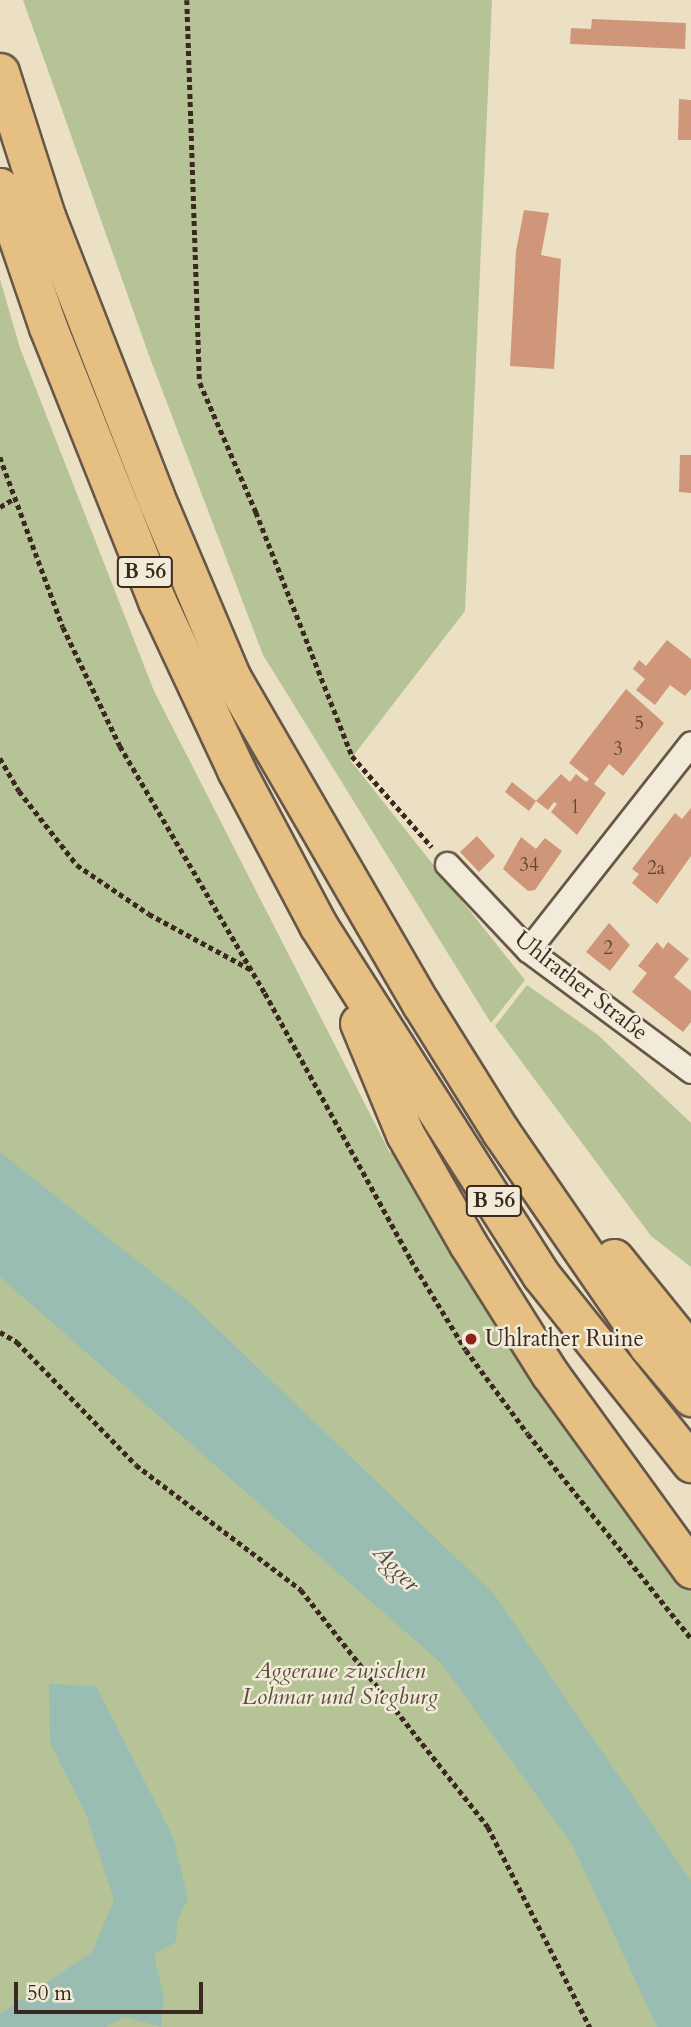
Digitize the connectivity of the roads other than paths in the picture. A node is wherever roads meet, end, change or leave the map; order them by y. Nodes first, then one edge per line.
1 (0, 72) edge
2 (0, 187) edge
3 (691, 743) edge
4 (447, 864) road end
5 (318, 925) junction
6 (528, 950) junction
7 (691, 1072) edge
8 (501, 1132) junction
9 (691, 1353) edge
10 (691, 1397) edge
11 (691, 1463) edge
12 (691, 1569) edge

1 - 8 highway, B 56
2 - 5 highway, B 56
3 - 6 street
4 - 6 street, Uhlrather Straße
5 - 11 highway, B 56
5 - 12 highway
6 - 7 street, Uhlrather Straße
8 - 9 highway
8 - 10 highway, B 56

